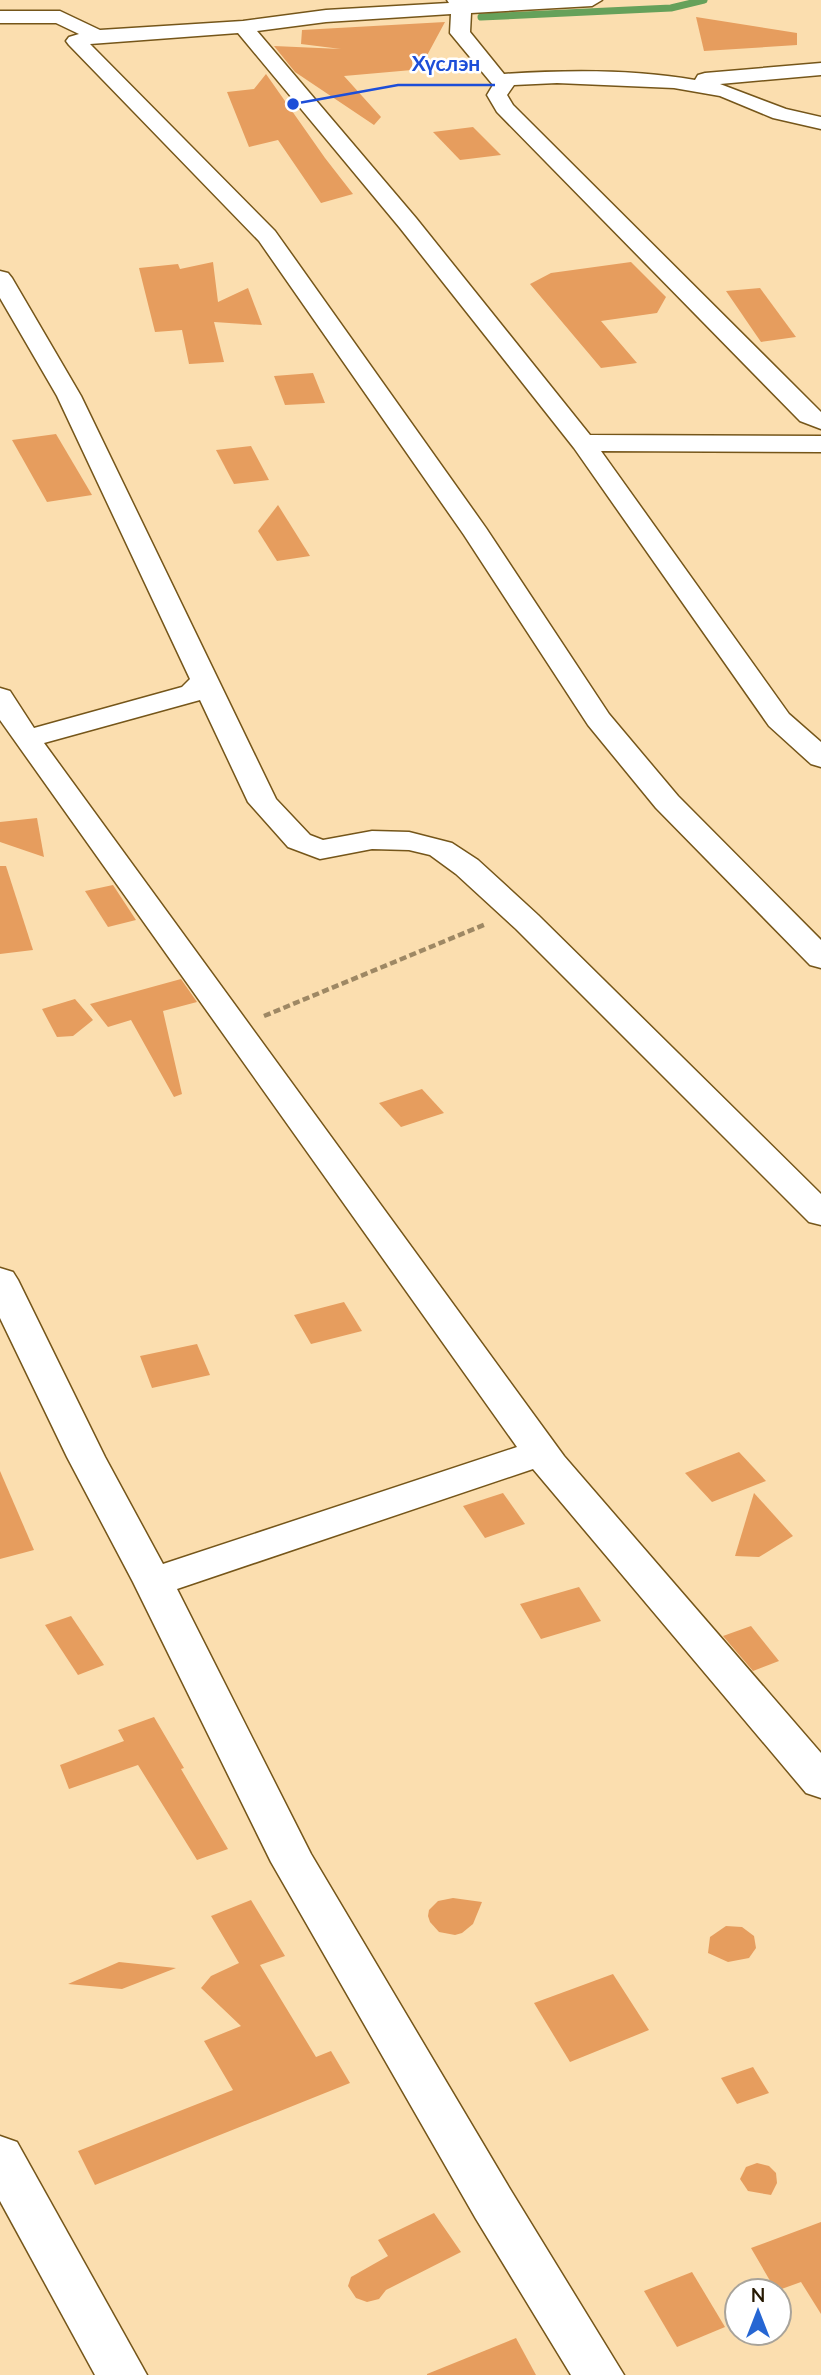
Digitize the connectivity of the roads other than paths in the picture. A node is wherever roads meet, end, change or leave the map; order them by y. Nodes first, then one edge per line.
1 (592, 0) edge
2 (459, 4) edge
3 (256, 6) dead end
4 (0, 17) edge
5 (243, 27) junction
6 (97, 36) junction
7 (821, 69) edge
8 (498, 80) junction
9 (674, 82) junction
10 (821, 123) edge
11 (0, 278) edge
12 (821, 422) edge
13 (583, 443) junction
14 (821, 444) edge
15 (205, 680) junction
16 (0, 697) edge
17 (26, 739) junction
18 (821, 758) edge
19 (821, 958) edge
20 (821, 1214) edge
21 (0, 1280) edge
22 (541, 1453) junction
23 (153, 1582) junction
24 (821, 1782) edge
25 (0, 2156) edge
26 (122, 2375) edge
27 (599, 2375) edge

1 - 2 street
2 - 5 street
2 - 8 street
3 - 5 street
4 - 6 street
5 - 6 street
5 - 13 street
6 - 19 street
7 - 9 street
8 - 9 street
8 - 12 street
9 - 10 street
11 - 15 street
13 - 14 street
13 - 18 street
15 - 17 street
15 - 20 street
16 - 17 street
17 - 22 street
21 - 23 street
22 - 23 street
22 - 24 street
23 - 27 street
25 - 26 street

